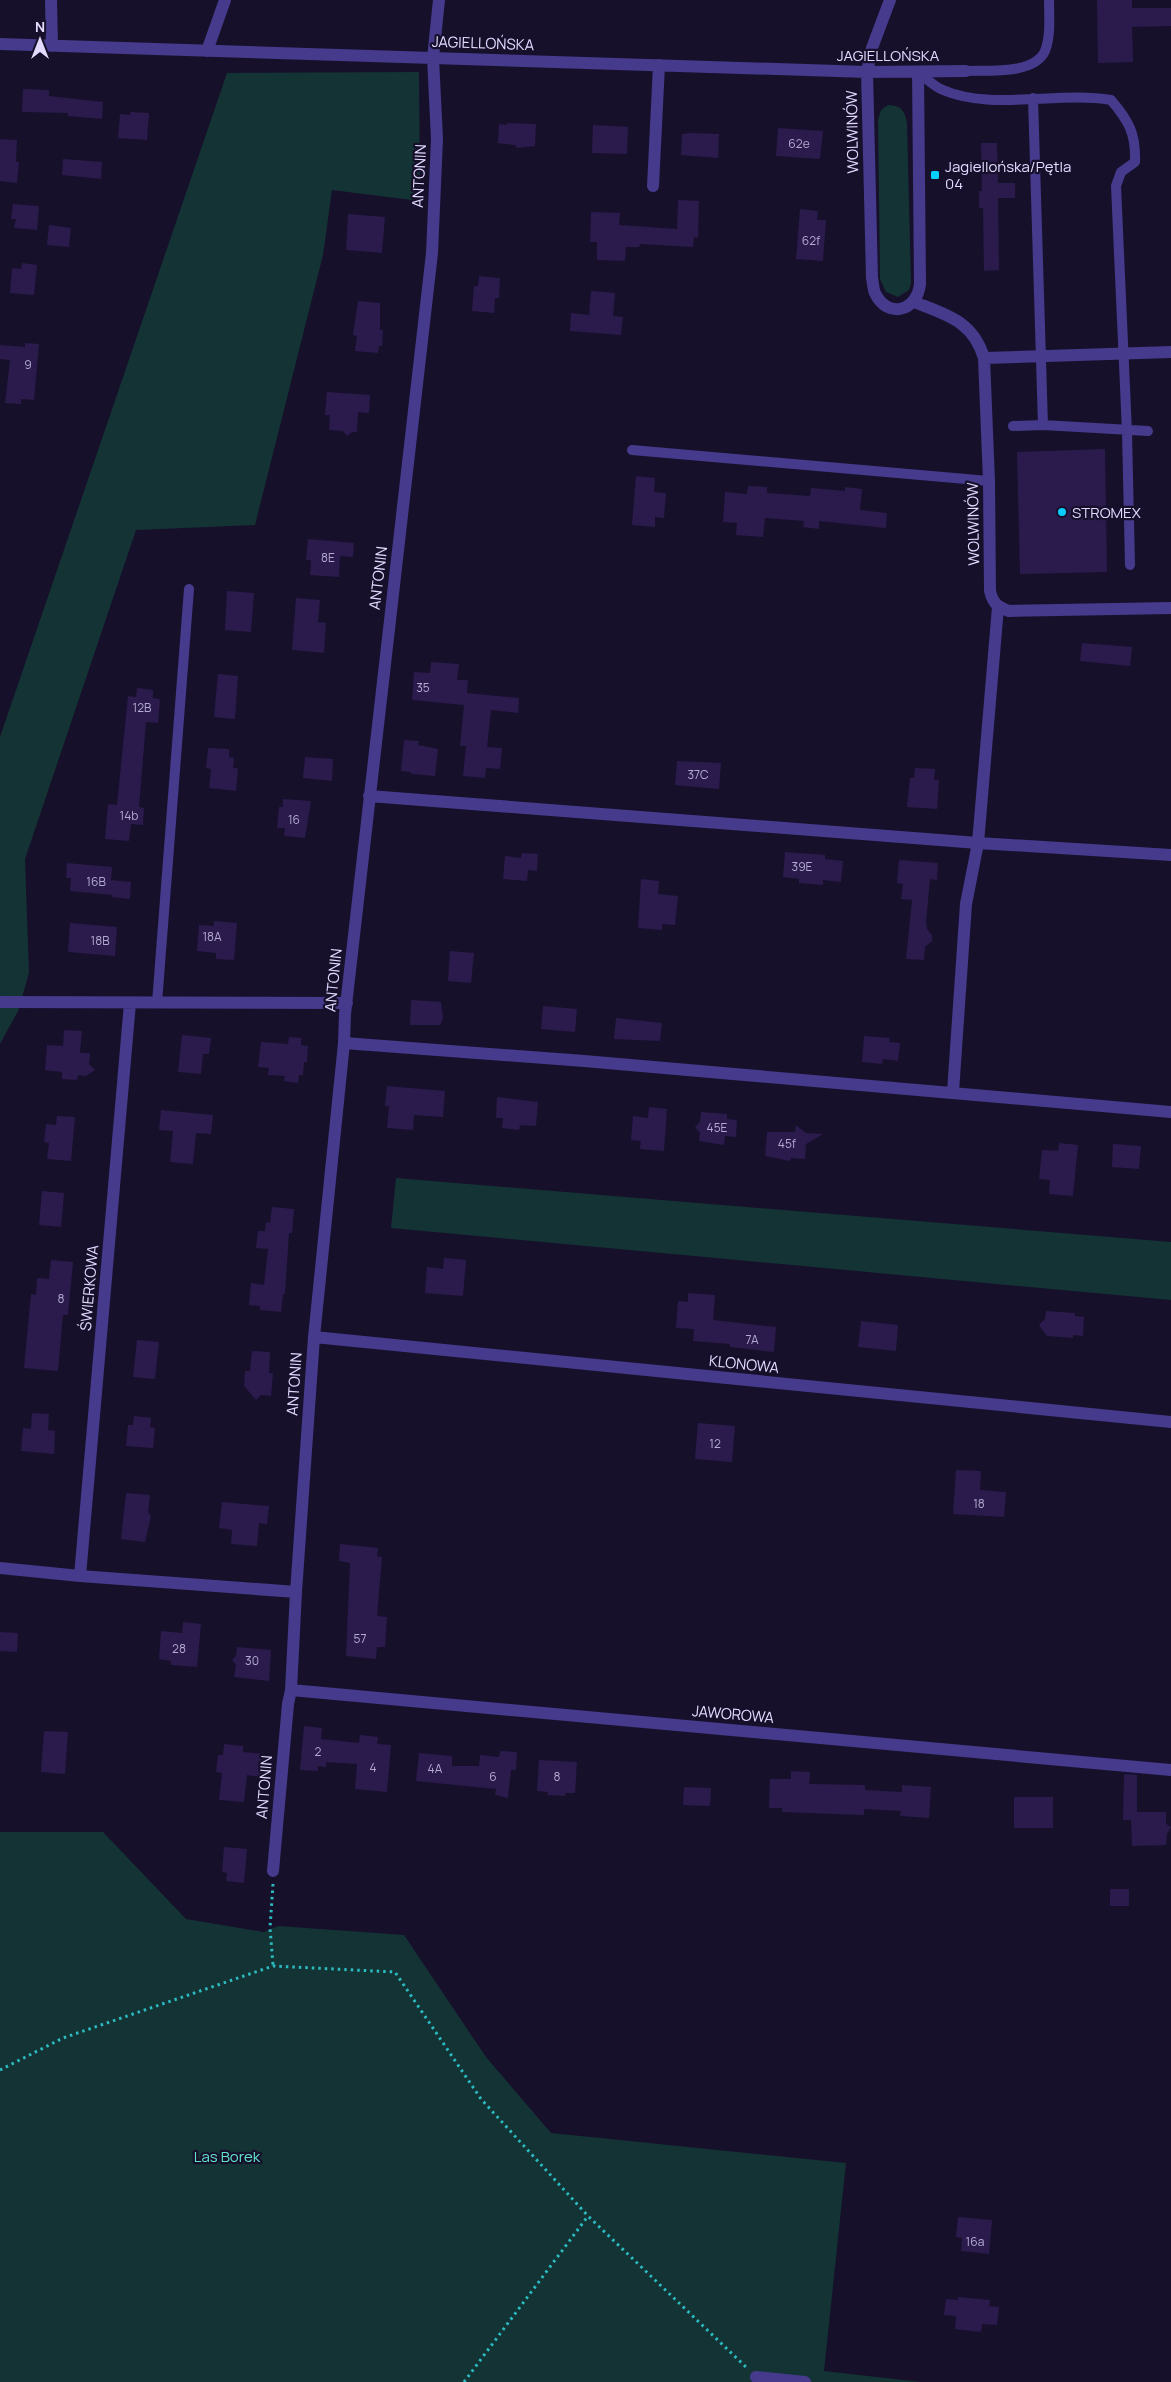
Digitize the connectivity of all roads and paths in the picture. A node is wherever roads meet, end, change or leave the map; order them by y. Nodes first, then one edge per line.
1 (51, 0) edge
2 (225, 0) edge
3 (439, 0) edge
4 (890, 0) edge
5 (1049, 0) edge
6 (0, 44) edge
7 (52, 46) junction
8 (207, 51) junction
9 (433, 58) junction
10 (659, 65) junction
11 (966, 71) joint
12 (867, 72) junction
13 (918, 72) junction
14 (1033, 98) junction
15 (653, 186) dead end
16 (914, 302) junction
17 (1171, 352) edge
18 (1124, 354) junction
19 (1040, 356) junction
20 (984, 358) junction
21 (1043, 425) junction
22 (1013, 426) dead end
23 (1148, 431) dead end
24 (1127, 432) junction
25 (632, 450) dead end
26 (989, 481) junction
27 (1130, 565) dead end
28 (189, 589) dead end
29 (998, 607) junction
30 (1171, 608) edge
31 (369, 796) junction
32 (978, 843) junction
33 (1171, 855) edge
34 (0, 1002) edge
35 (130, 1002) junction
36 (158, 1003) junction
37 (347, 1003) junction
38 (344, 1043) junction
39 (953, 1092) junction
40 (1171, 1112) edge
41 (314, 1337) junction
42 (1171, 1422) edge
43 (0, 1568) edge
44 (80, 1576) junction
45 (296, 1592) junction
46 (291, 1690) junction
47 (1171, 1770) edge
48 (273, 1871) joint
49 (273, 1966) junction
50 (0, 2070) edge
51 (588, 2216) junction
52 (756, 2377) joint
53 (464, 2382) edge
54 (805, 2382) edge

1 - 7 street
2 - 8 street
3 - 9 street, ANTONIN
4 - 12 street
5 - 11 lane
6 - 7 street, JAGIELLOŃSKA
7 - 8 street, JAGIELLOŃSKA
8 - 9 street, JAGIELLOŃSKA
9 - 10 street, JAGIELLOŃSKA
9 - 31 street, ANTONIN
10 - 12 street, JAGIELLOŃSKA
10 - 15 street
11 - 13 street, JAGIELLOŃSKA
12 - 13 street, JAGIELLOŃSKA
12 - 16 street, WOLWINÓW
13 - 14 lane
13 - 16 street
14 - 18 lane
14 - 19 lane
16 - 20 street, WOLWINÓW
17 - 18 street
18 - 19 street
18 - 24 lane
19 - 20 street
19 - 21 lane
20 - 26 street, WOLWINÓW
21 - 22 lane
21 - 24 lane
23 - 24 lane
24 - 27 lane
25 - 26 lane
26 - 29 street, WOLWINÓW
28 - 36 lane
29 - 30 street
29 - 32 street
31 - 32 street
31 - 37 street, ANTONIN
32 - 33 street
32 - 39 street
34 - 35 street
35 - 36 street
35 - 44 street, ŚWIERKOWA
36 - 37 street
37 - 38 street, ANTONIN
38 - 39 street
38 - 41 street, ANTONIN
39 - 40 street
41 - 42 street, KLONOWA
41 - 45 street, ANTONIN
43 - 44 street
44 - 45 street
45 - 46 street, ANTONIN
46 - 47 street, JAWOROWA
46 - 48 street, ANTONIN
48 - 49 path
49 - 50 path
49 - 51 path
51 - 52 path
51 - 53 path
52 - 54 street

